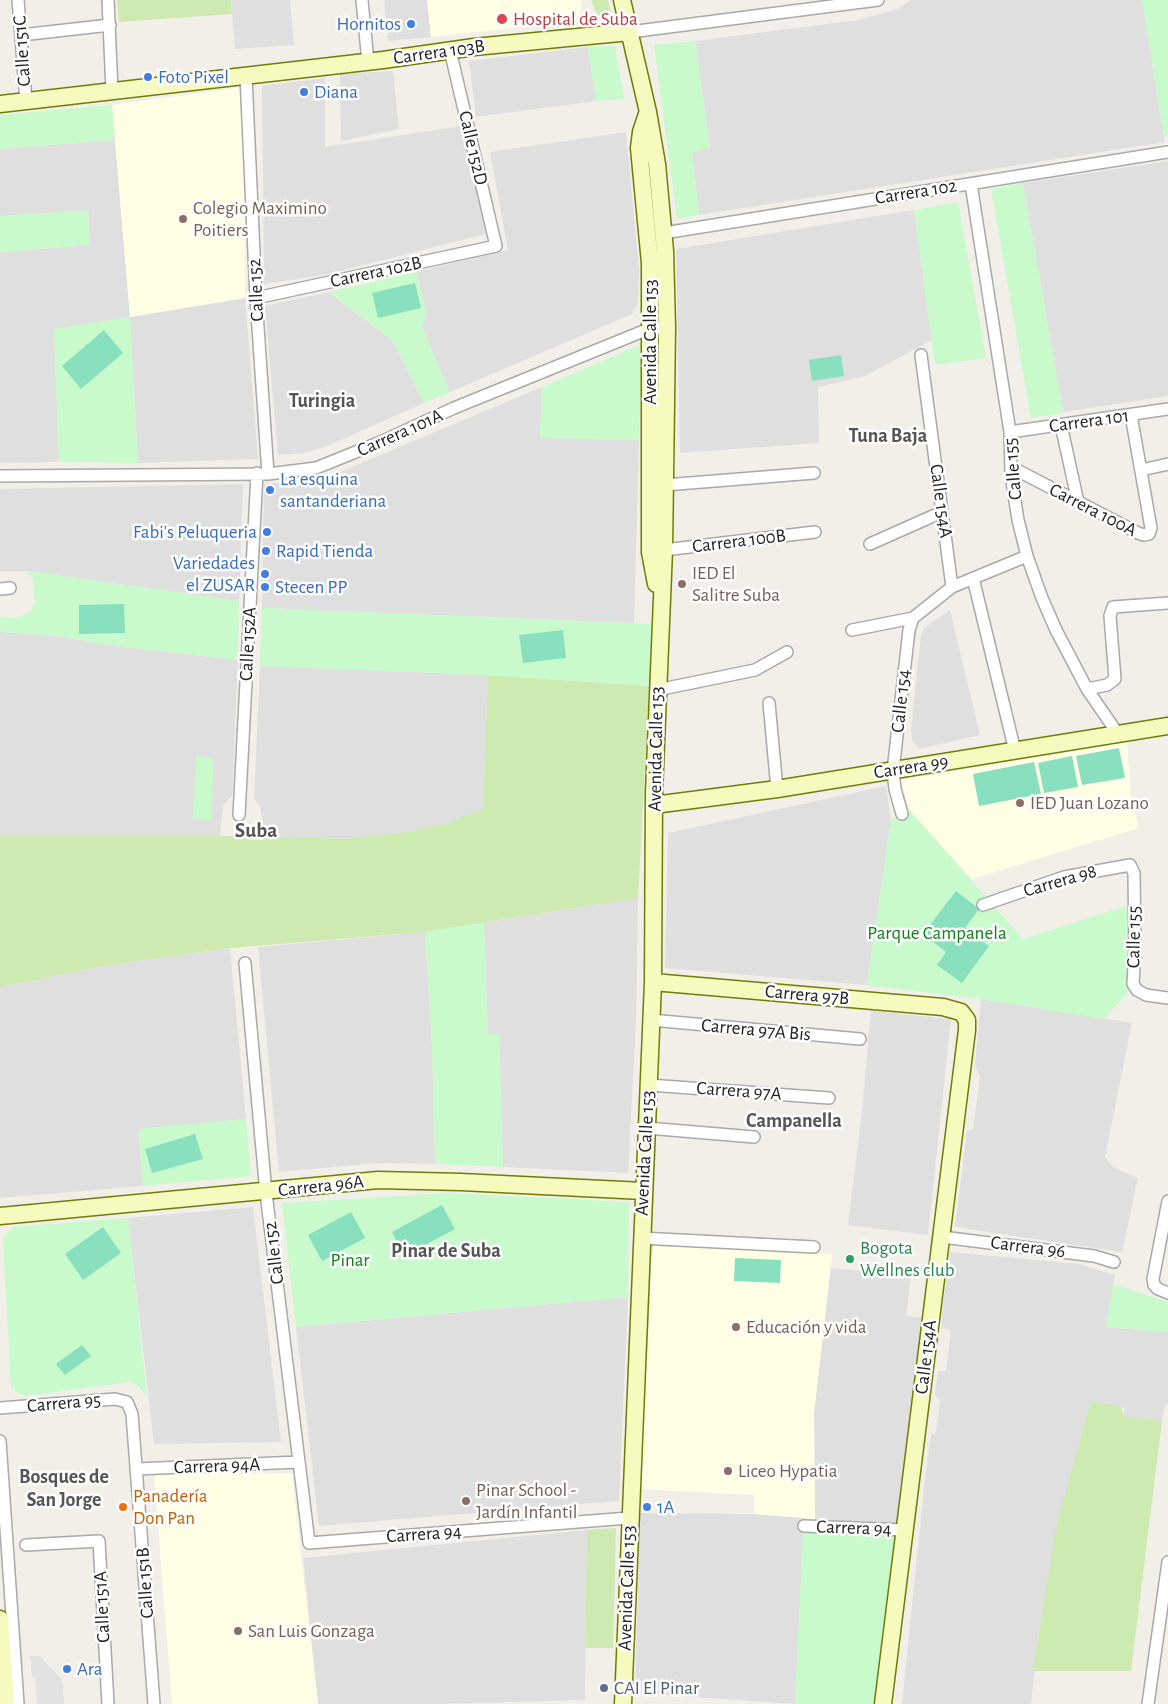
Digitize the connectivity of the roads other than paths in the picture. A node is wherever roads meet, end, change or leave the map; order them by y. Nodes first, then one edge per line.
1 (18, 0) edge
2 (108, 0) edge
3 (362, 0) edge
4 (622, 0) edge
5 (878, 0) edge
6 (840, 3) edge
7 (110, 25) junction
8 (630, 32) junction
9 (21, 34) junction
10 (450, 50) junction
11 (368, 62) junction
12 (246, 76) junction
13 (112, 91) junction
14 (26, 101) junction
15 (0, 104) edge
16 (648, 112) junction
17 (1168, 152) edge
18 (971, 184) junction
19 (664, 233) junction
20 (496, 246) joint
21 (256, 298) junction
22 (659, 328) junction
23 (921, 355) dead end
24 (1168, 409) edge
25 (1130, 414) junction
26 (1061, 425) junction
27 (1010, 432) junction
28 (1168, 464) edge
29 (1011, 467) junction
30 (1140, 470) junction
31 (263, 473) junction
32 (814, 473) dead end
33 (0, 476) edge
34 (664, 484) junction
35 (1078, 502) junction
36 (942, 512) junction
37 (815, 532) dead end
38 (870, 544) dead end
39 (664, 550) junction
40 (1027, 556) junction
41 (972, 578) junction
42 (952, 587) junction
43 (1168, 602) edge
44 (660, 603) junction
45 (913, 618) junction
46 (852, 630) dead end
47 (786, 652) dead end
48 (1087, 689) junction
49 (658, 690) junction
50 (769, 703) dead end
51 (1168, 726) edge
52 (1118, 734) junction
53 (1014, 751) junction
54 (893, 771) junction
55 (777, 789) junction
56 (654, 805) junction
57 (902, 814) dead end
58 (239, 815) dead end
59 (1134, 873) joint
60 (983, 905) dead end
61 (245, 963) dead end
62 (653, 982) junction
63 (1168, 998) edge
64 (961, 1012) joint
65 (651, 1020) junction
66 (860, 1039) dead end
67 (649, 1085) junction
68 (829, 1098) dead end
69 (647, 1128) junction
70 (754, 1137) dead end
71 (643, 1191) junction
72 (266, 1192) junction
73 (1168, 1201) edge
74 (0, 1216) edge
75 (942, 1236) junction
76 (641, 1238) junction
77 (814, 1247) dead end
78 (1114, 1262) dead end
79 (1166, 1292) edge
80 (127, 1402) joint
81 (0, 1408) edge
82 (0, 1441) edge
83 (299, 1462) junction
84 (136, 1469) junction
85 (629, 1518) junction
86 (804, 1526) dead end
87 (905, 1530) junction
88 (308, 1543) joint
89 (26, 1545) dead end
90 (1168, 1562) edge
91 (0, 1619) edge
92 (6, 1704) edge
93 (18, 1704) edge
94 (108, 1704) edge
95 (154, 1704) edge
96 (623, 1704) edge
97 (883, 1704) edge
98 (1148, 1704) edge

1 - 9 street, Calle 151C
2 - 7 street
3 - 11 street
4 - 8 street, Avenida Calle 153
5 - 6 street, Carrera 103B
6 - 8 street, Carrera 103B
7 - 9 street
7 - 13 street
8 - 10 street, Carrera 103B
8 - 16 street, Avenida Calle 153
9 - 14 street, Calle 151C
10 - 11 street, Carrera 103B
10 - 20 street, Calle 152D
11 - 12 street, Carrera 103B
12 - 13 street, Carrera 103B
12 - 21 street, Calle 152
13 - 14 street, Carrera 103B
14 - 15 street, Carrera 103B
16 - 19 street, Avenida Calle 153
16 - 22 street, Avenida Calle 153
17 - 18 street, Carrera 102
18 - 19 street, Carrera 102
18 - 27 street, Calle 155
19 - 22 street, Avenida Calle 153
20 - 21 street, Carrera 102B
21 - 31 street, Calle 152
22 - 31 street, Carrera 101A
22 - 34 street, Avenida Calle 153
22 - 44 street, Avenida Calle 153
23 - 36 street, Calle 154A
24 - 25 street, Carrera 101
25 - 26 street, Carrera 101
25 - 30 street
26 - 27 street, Carrera 101
26 - 35 street
27 - 29 street, Calle 155
28 - 30 street
29 - 35 street, Carrera 100A
29 - 40 street, Calle 155
30 - 35 street, Carrera 100A
31 - 33 street, Carrera 101A
31 - 58 street, Calle 152A
32 - 34 street
34 - 39 street, Avenida Calle 153
36 - 38 street
36 - 42 street, Calle 154A
37 - 39 street, Carrera 100B
39 - 44 street, Avenida Calle 153
40 - 41 street
40 - 48 street, Calle 155
41 - 42 street
41 - 53 street
42 - 45 street
43 - 48 street
44 - 49 street, Avenida Calle 153
45 - 46 street
45 - 54 street, Calle 154
47 - 49 street
48 - 52 street, Calle 155
49 - 56 street, Avenida Calle 153
50 - 55 street
51 - 52 street, Carrera 99
52 - 53 street, Carrera 99
53 - 54 street, Carrera 99
54 - 55 street, Carrera 99
54 - 57 street, Calle 154
55 - 56 street, Carrera 99
56 - 62 street, Avenida Calle 153
59 - 60 street, Carrera 98
59 - 63 street, Calle 155
61 - 72 street, Calle 152
62 - 64 street, Carrera 97B
62 - 65 street, Avenida Calle 153
64 - 75 street, Calle 154A
65 - 66 street, Carrera 97A Bis
65 - 67 street, Avenida Calle 153
67 - 68 street, Carrera 97A
67 - 69 street, Avenida Calle 153
69 - 70 street
69 - 71 street, Avenida Calle 153
71 - 72 street, Carrera 96A
71 - 76 street, Avenida Calle 153
72 - 74 street, Carrera 96A
72 - 83 street, Calle 152
73 - 79 street
75 - 78 street, Carrera 96
75 - 87 street, Calle 154A
76 - 77 street
76 - 85 street, Avenida Calle 153
80 - 81 street, Carrera 95
80 - 84 street, Calle 151B
82 - 93 street
83 - 84 street, Carrera 94A
83 - 88 street, Calle 152
84 - 95 street, Calle 151B
85 - 88 street, Carrera 94
85 - 96 street, Avenida Calle 153
86 - 87 street, Carrera 94
87 - 97 street, Calle 154A
89 - 94 street, Calle 151A
90 - 98 street
91 - 92 street

